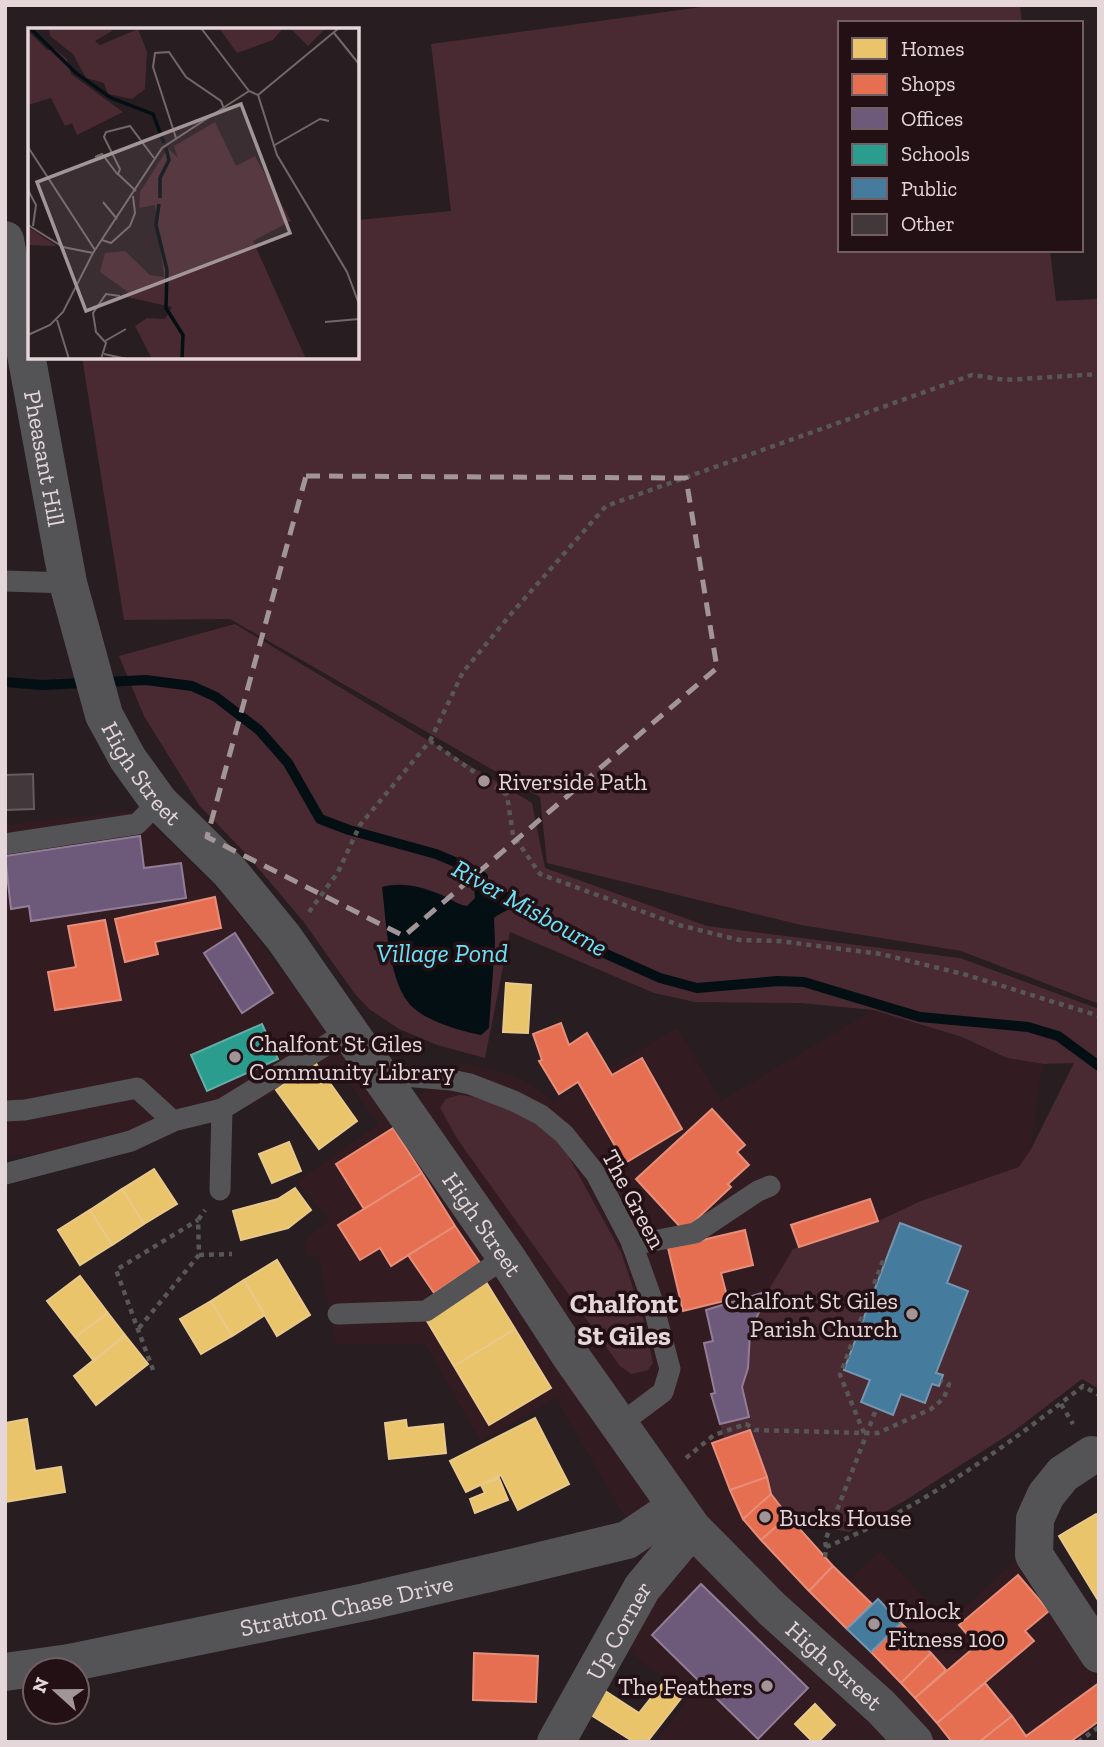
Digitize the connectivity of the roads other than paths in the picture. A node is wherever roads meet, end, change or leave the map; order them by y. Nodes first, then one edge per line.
1 (5, 240) edge
2 (5, 581) edge
3 (68, 583) junction
4 (92, 675) joint
5 (159, 802) junction
6 (5, 844) edge
7 (349, 1031) junction
8 (379, 1073) junction
9 (222, 1109) junction
10 (5, 1111) edge
11 (176, 1119) junction
12 (5, 1174) edge
13 (770, 1186) dead end
14 (220, 1190) road end
15 (632, 1245) junction
16 (506, 1257) junction
17 (338, 1314) dead end
18 (619, 1425) junction
19 (1092, 1455) dead end
20 (676, 1506) junction
21 (1099, 1654) edge
22 (5, 1672) edge
23 (556, 1742) edge
24 (914, 1742) edge

1 - 3 street, Pheasant Hill
2 - 3 lane
3 - 4 street, Pheasant Hill
4 - 5 street, High Street
5 - 6 lane
5 - 7 street, High Street
7 - 8 street, High Street
7 - 9 lane
8 - 15 lane, The Green
8 - 16 street, High Street
9 - 11 lane
9 - 14 lane
10 - 11 lane
11 - 12 lane
13 - 15 lane
15 - 18 lane, The Green
16 - 17 lane
16 - 18 street, High Street
18 - 20 street, High Street
19 - 21 street
20 - 22 street, Stratton Chase Drive
20 - 23 street, Up Corner
20 - 24 street, High Street

